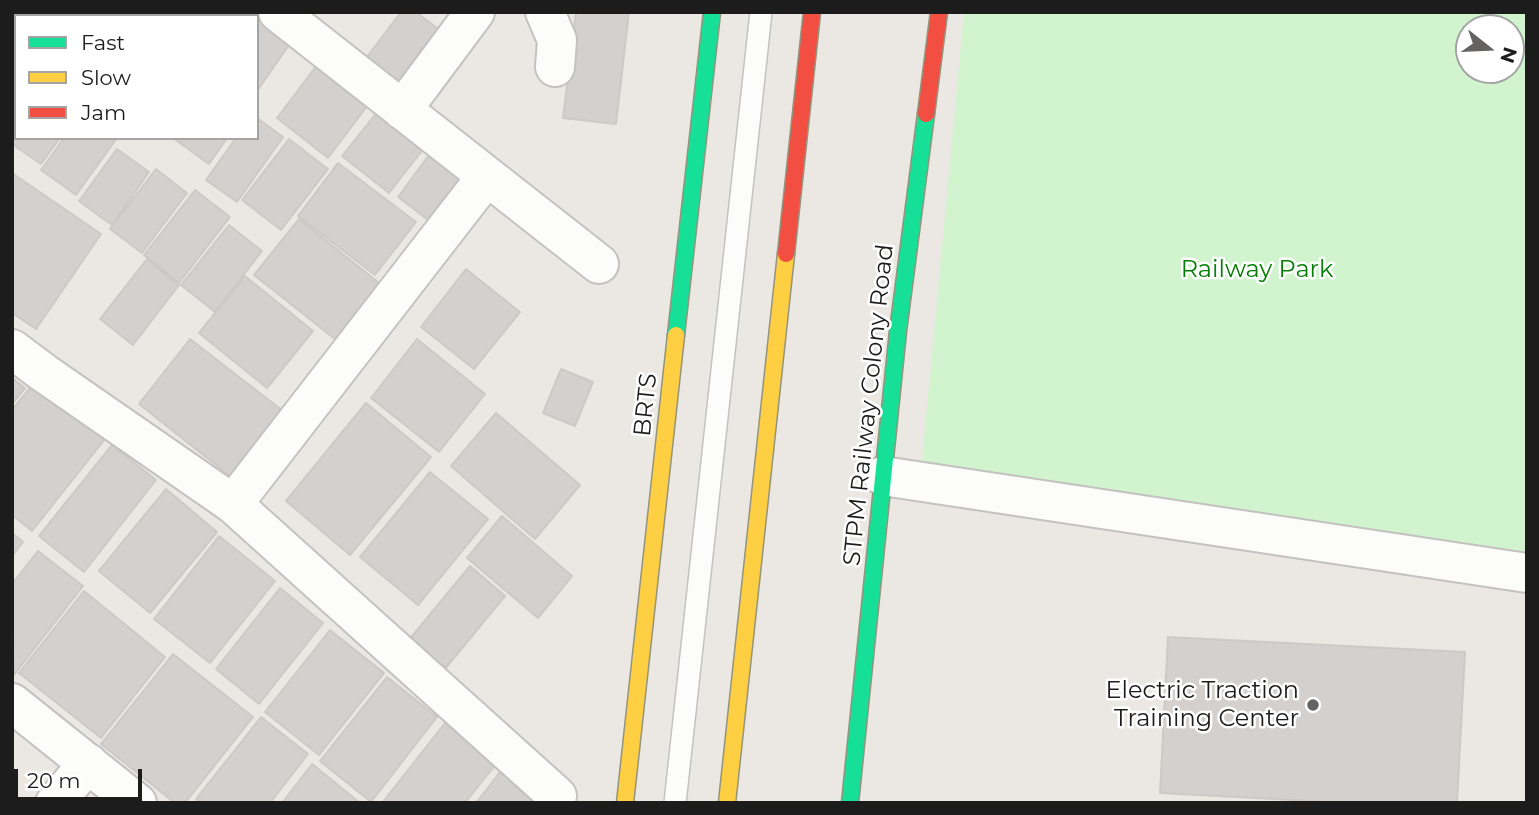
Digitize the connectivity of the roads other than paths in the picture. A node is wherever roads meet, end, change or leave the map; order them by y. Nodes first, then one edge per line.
1 (278, 12) edge
2 (475, 12) edge
3 (545, 12) edge
4 (712, 12) edge
5 (761, 12) edge
6 (812, 12) edge
7 (939, 12) edge
8 (555, 67) dead end
9 (402, 110) junction
10 (487, 176) junction
11 (599, 264) dead end
12 (12, 349) edge
13 (883, 476) junction
14 (233, 504) junction
15 (1527, 573) edge
16 (12, 703) edge
17 (88, 763) junction
18 (557, 796) dead end
19 (55, 803) edge
20 (137, 803) edge
21 (625, 803) edge
22 (675, 803) edge
23 (727, 803) edge
24 (850, 803) edge

1 - 9 street
2 - 9 street
3 - 8 street
4 - 21 main road, BRTS
5 - 22 lane
6 - 23 main road
7 - 13 main road, STPM Railway Colony Road
9 - 10 street
10 - 11 street
10 - 14 street
12 - 14 street
13 - 15 street
13 - 24 main road, STPM Railway Colony Road
14 - 18 street
16 - 17 street
17 - 19 street
17 - 20 street

